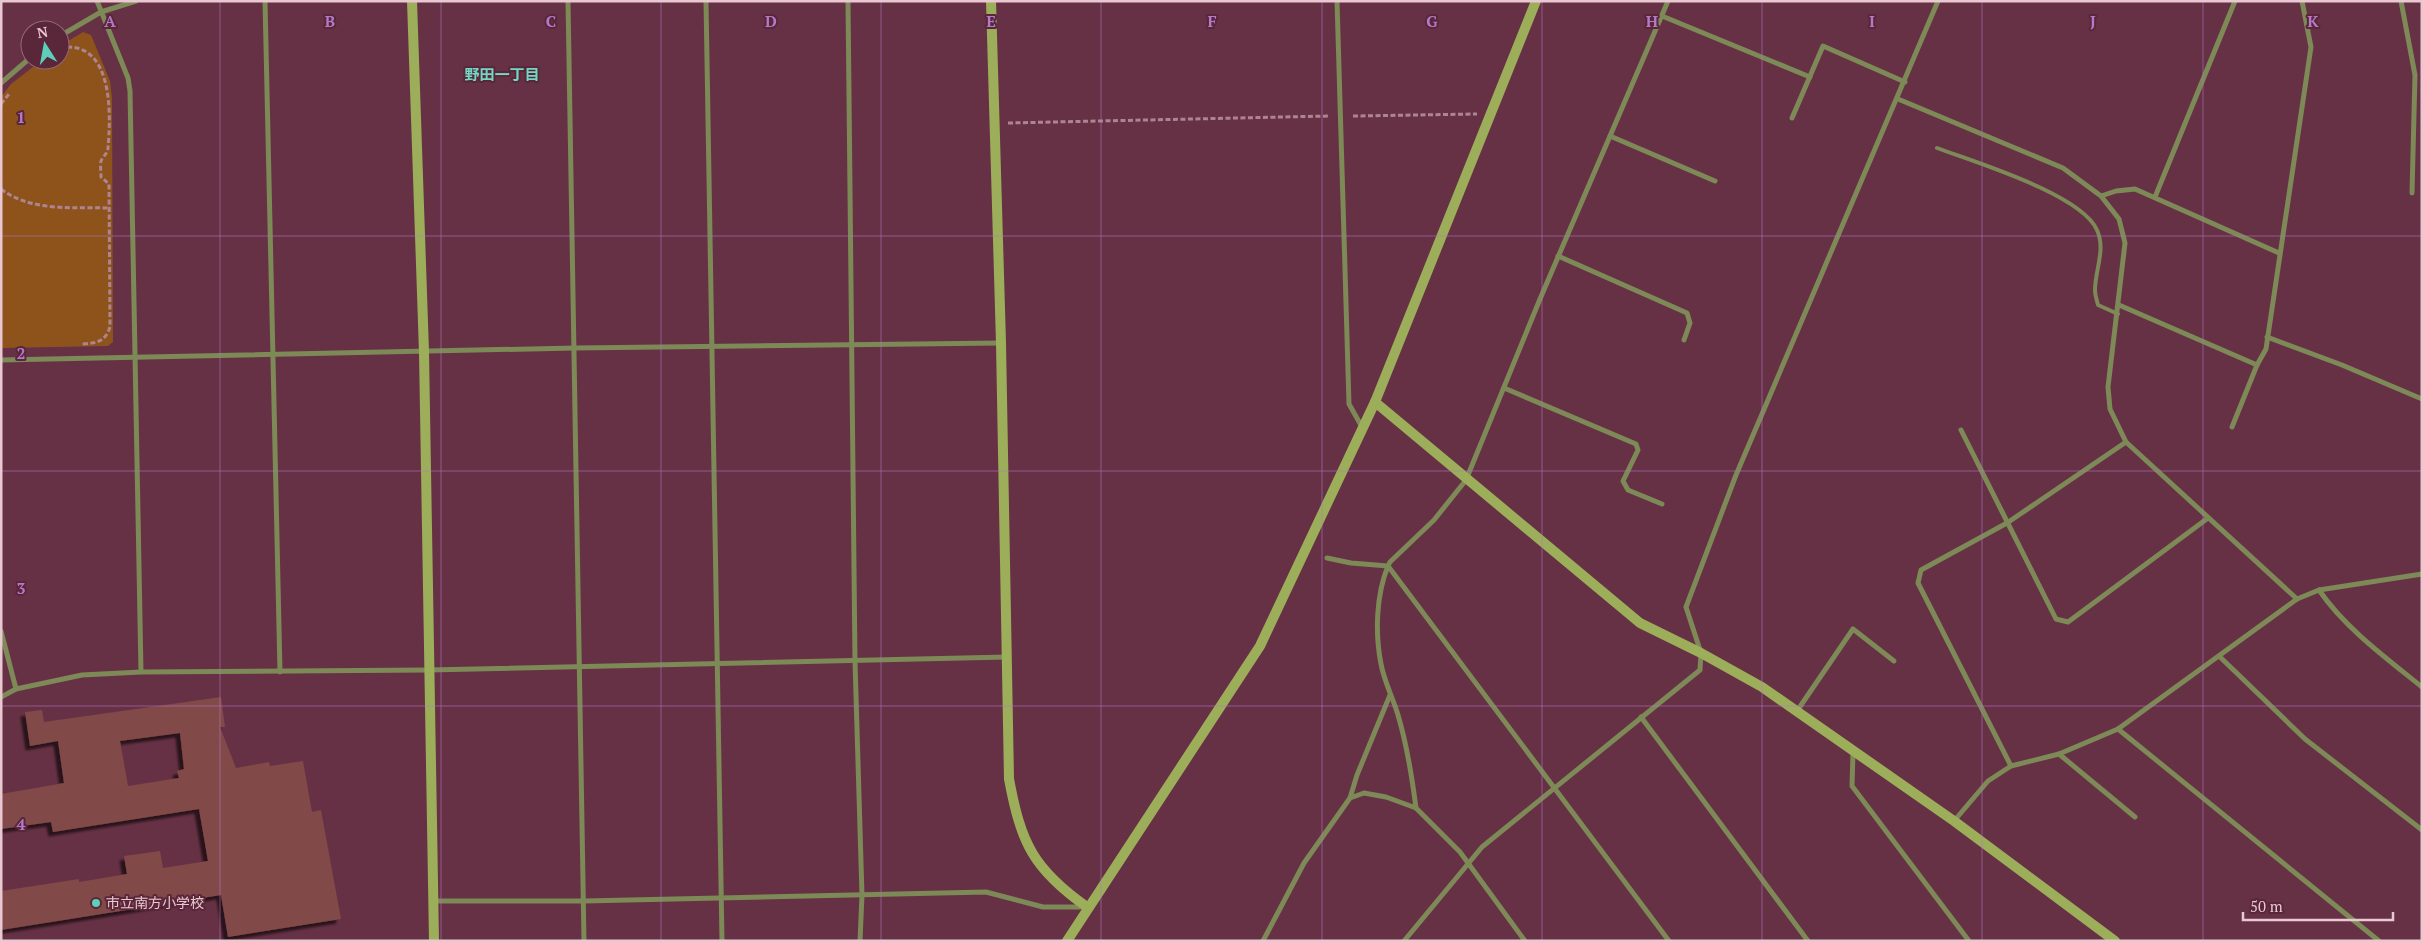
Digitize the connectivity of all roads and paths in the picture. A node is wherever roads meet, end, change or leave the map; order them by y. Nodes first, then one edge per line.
1 (97, 1) edge
2 (136, 1) edge
3 (265, 1) edge
4 (412, 1) edge
5 (568, 1) edge
6 (706, 1) edge
7 (848, 1) edge
8 (991, 1) edge
9 (1337, 1) edge
10 (1536, 1) edge
11 (1668, 1) edge
12 (1938, 1) edge
13 (2235, 1) edge
14 (2302, 1) edge
15 (2401, 1) edge
16 (101, 12) junction
17 (1662, 16) junction
18 (70, 30) edge
19 (70, 46) edge
20 (20, 67) edge
21 (1810, 77) junction
22 (1905, 82) junction
23 (1, 83) edge
24 (1898, 99) junction
25 (1491, 114) junction
26 (1340, 116) junction
27 (1792, 118) dead end
28 (995, 123) junction
29 (1610, 136) junction
30 (1937, 148) dead end
31 (1715, 181) dead end
32 (1, 189) edge
33 (2412, 193) dead end
34 (2101, 196) junction
35 (2155, 197) junction
36 (109, 208) junction
37 (2279, 253) junction
38 (1558, 256) junction
39 (2119, 305) junction
40 (2118, 314) junction
41 (2267, 337) junction
42 (1684, 340) dead end
43 (1002, 343) junction
44 (76, 344) dead end
45 (852, 344) junction
46 (713, 345) junction
47 (575, 348) junction
48 (424, 352) junction
49 (272, 355) junction
50 (136, 357) junction
51 (1, 360) edge
52 (2257, 365) junction
53 (1504, 388) junction
54 (2422, 399) edge
55 (1375, 402) junction
56 (1362, 427) junction
57 (2232, 427) dead end
58 (1961, 430) dead end
59 (2126, 442) junction
60 (1466, 480) junction
61 (1662, 504) dead end
62 (2208, 518) junction
63 (2007, 523) junction
64 (1327, 558) dead end
65 (1388, 566) junction
66 (2422, 574) edge
67 (2319, 590) junction
68 (2297, 599) junction
69 (1, 630) edge
70 (1700, 652) junction
71 (2218, 656) junction
72 (1008, 657) junction
73 (1894, 661) dead end
74 (855, 662) junction
75 (718, 663) junction
76 (579, 666) junction
77 (429, 670) junction
78 (141, 672) junction
79 (280, 672) junction
80 (2422, 686) edge
81 (16, 689) junction
82 (1391, 694) junction
83 (1, 697) edge
84 (1797, 712) junction
85 (1641, 718) junction
86 (2118, 729) junction
87 (1853, 752) junction
88 (2059, 754) junction
89 (2011, 766) junction
90 (1553, 789) junction
91 (1350, 798) junction
92 (1416, 808) junction
93 (2135, 817) dead end
94 (1954, 821) junction
95 (2422, 830) edge
96 (1468, 863) junction
97 (862, 895) junction
98 (721, 898) junction
99 (584, 900) junction
100 (434, 901) junction
101 (1087, 907) junction
102 (434, 941) edge
103 (584, 941) edge
104 (722, 941) edge
105 (860, 941) edge
106 (1067, 941) edge
107 (1263, 941) edge
108 (1404, 941) edge
109 (1525, 941) edge
110 (1669, 941) edge
111 (1808, 941) edge
112 (1968, 941) edge
113 (2115, 941) edge
114 (2379, 941) edge

1 - 16 street
2 - 16 street
3 - 49 street
4 - 48 street
5 - 47 street
6 - 46 street
7 - 45 street
8 - 28 street
9 - 26 street
10 - 25 street
11 - 17 street
12 - 22 street
13 - 35 street
14 - 37 street
15 - 33 street
16 - 18 street
16 - 50 street
17 - 21 street
17 - 29 street
19 - 36 path
20 - 23 street
21 - 22 street
21 - 27 street
22 - 24 street
24 - 34 street
24 - 70 street
25 - 26 path
25 - 55 street
26 - 28 path
26 - 56 street
28 - 43 street
29 - 31 street
29 - 38 street
30 - 40 lane
32 - 36 path
34 - 35 street
34 - 39 street
35 - 37 street
36 - 44 path
37 - 41 street
38 - 42 street
38 - 53 street
39 - 40 street
39 - 52 street
40 - 59 street
41 - 52 street
41 - 54 street
43 - 45 street
43 - 72 street
45 - 46 street
45 - 74 street
46 - 47 street
46 - 75 street
47 - 48 street
47 - 76 street
48 - 49 street
48 - 77 street
49 - 50 street
49 - 79 street
50 - 51 street
50 - 78 street
52 - 57 street
53 - 60 street
53 - 61 street
55 - 56 street
55 - 60 street
56 - 101 street
58 - 63 street
59 - 62 street
59 - 63 street
60 - 65 street
60 - 70 street
62 - 63 street
62 - 68 street
63 - 89 street
64 - 65 street
65 - 82 street
65 - 90 street
66 - 67 street
67 - 68 street
67 - 80 street
68 - 71 street
69 - 81 street
70 - 84 street
70 - 85 street
71 - 86 street
71 - 95 street
72 - 74 street
72 - 101 street
73 - 84 street
74 - 75 street
74 - 97 street
75 - 76 street
75 - 98 street
76 - 77 street
76 - 99 street
77 - 79 street
77 - 100 street
78 - 79 street
78 - 81 street
81 - 83 street
82 - 91 street
82 - 92 street
84 - 87 street
85 - 90 street
85 - 111 street
86 - 88 street
86 - 114 street
87 - 94 street
87 - 112 street
88 - 89 street
88 - 93 street
89 - 94 street
90 - 96 street
90 - 110 street
91 - 92 street
91 - 107 street
92 - 96 street
94 - 113 street
96 - 108 street
96 - 109 street
97 - 98 street
97 - 101 street
97 - 105 street
98 - 99 street
98 - 104 street
99 - 100 street
99 - 103 street
100 - 102 street
101 - 106 street

